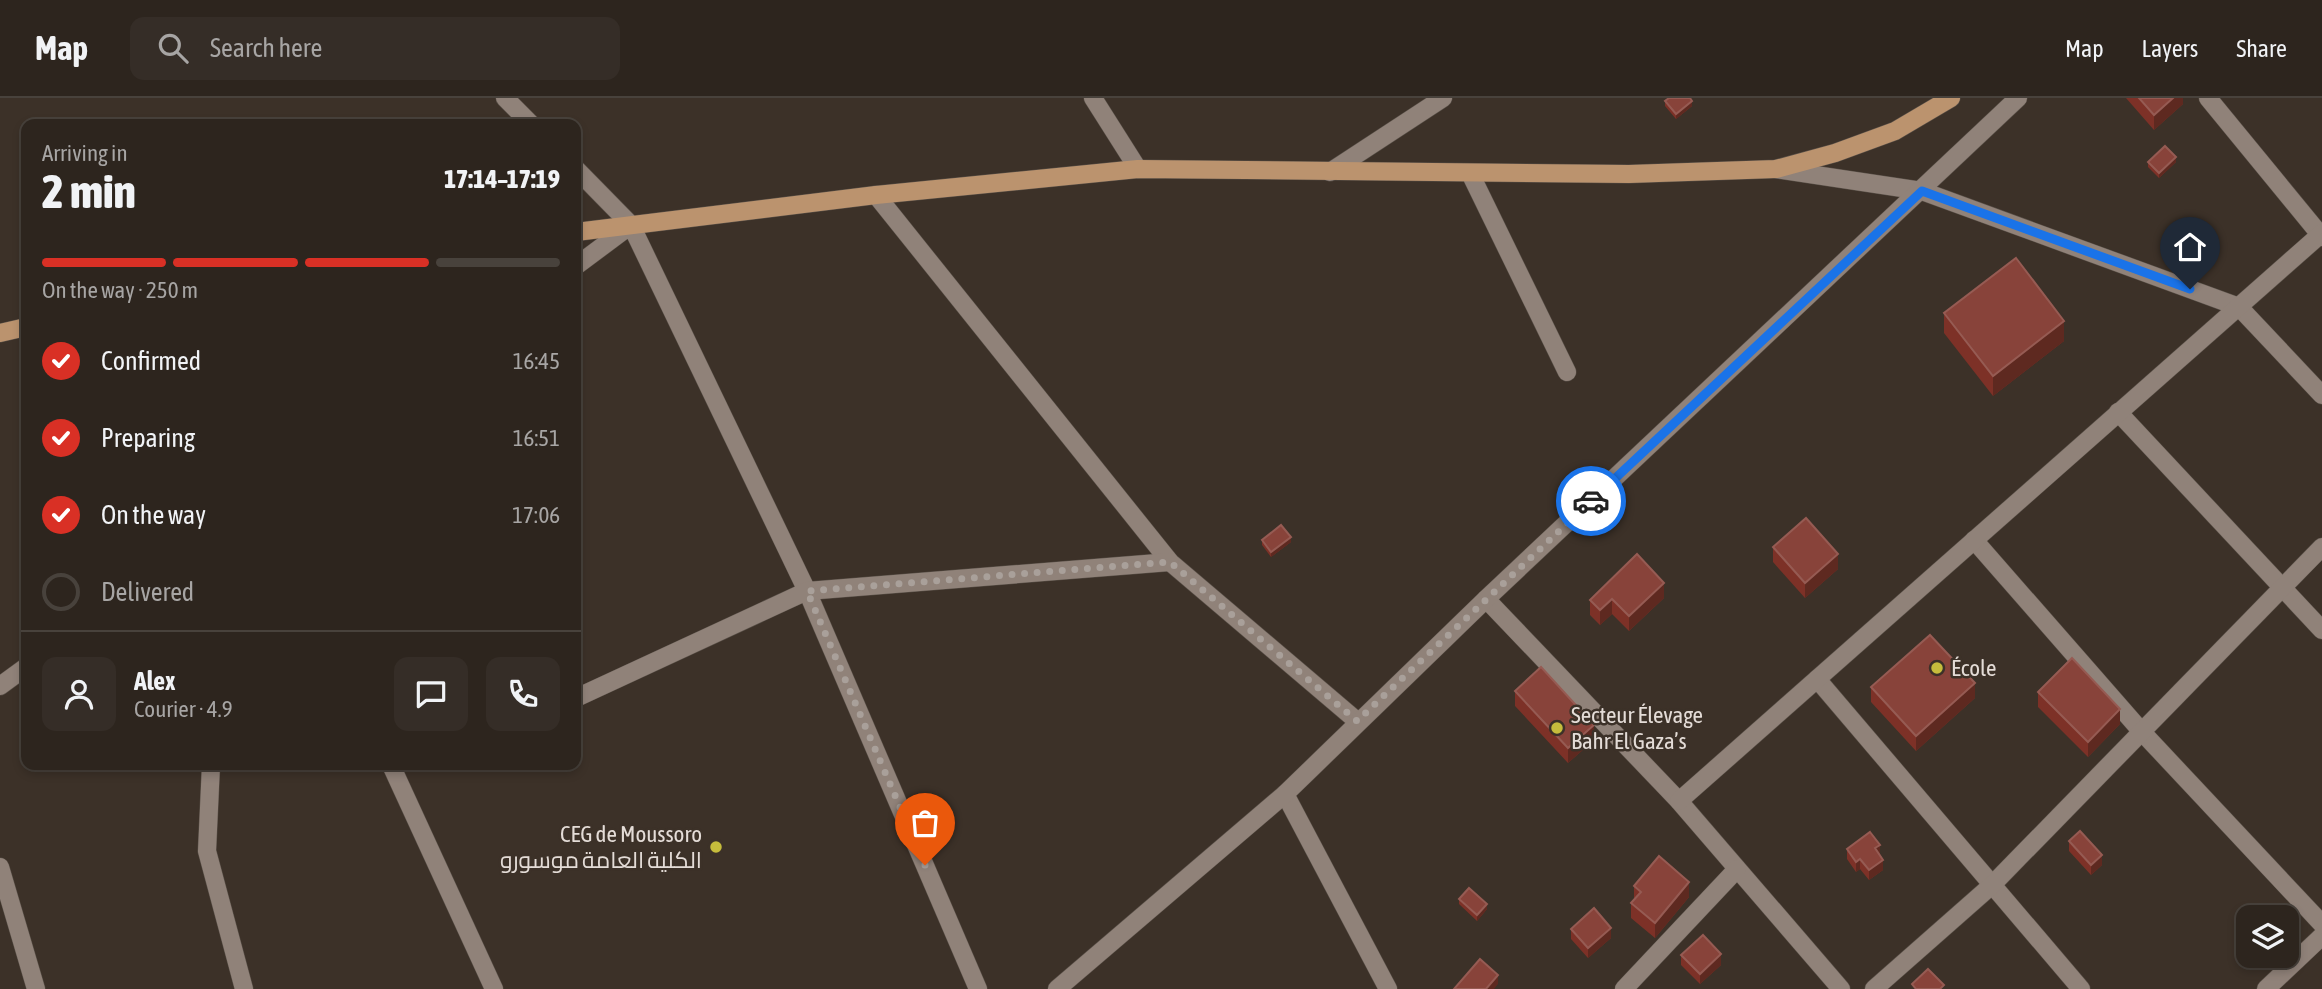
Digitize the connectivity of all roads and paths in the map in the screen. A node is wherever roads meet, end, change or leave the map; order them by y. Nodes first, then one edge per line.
1 (505, 98) edge
2 (1093, 98) edge
3 (1443, 98) edge
4 (1951, 98) edge
5 (2018, 98) edge
6 (2208, 98) edge
7 (1422, 104) edge
8 (526, 119) edge
9 (1138, 169) junction
10 (1776, 169) junction
11 (1330, 173) junction
12 (1469, 173) junction
13 (581, 174) edge
14 (1922, 191) junction
15 (876, 195) junction
16 (631, 225) junction
17 (581, 231) edge
18 (2321, 235) edge
19 (581, 262) edge
20 (2239, 307) junction
21 (21, 328) edge
22 (0, 333) edge
23 (1567, 372) dead end
24 (2322, 395) edge
25 (2119, 412) junction
26 (1974, 540) junction
27 (2322, 547) edge
28 (1170, 562) junction
29 (2283, 589) junction
30 (807, 591) junction
31 (1486, 599) junction
32 (2322, 630) edge
33 (21, 671) edge
34 (1817, 680) junction
35 (0, 686) edge
36 (581, 696) edge
37 (1357, 721) junction
38 (2142, 732) junction
39 (211, 770) edge
40 (393, 770) edge
41 (1285, 794) junction
42 (1679, 801) junction
43 (0, 867) edge
44 (1737, 869) junction
45 (1992, 885) junction
46 (2322, 924) edge
47 (2322, 936) edge
48 (36, 989) edge
49 (244, 989) edge
50 (494, 989) edge
51 (978, 989) edge
52 (1057, 989) edge
53 (1388, 989) edge
54 (1624, 989) edge
55 (1841, 989) edge
56 (1874, 989) edge
57 (2081, 989) edge
58 (2266, 989) edge

1 - 8 street
2 - 9 street
3 - 7 street
4 - 10 main road
5 - 14 street
6 - 18 street
7 - 11 street
9 - 11 main road
9 - 15 main road
10 - 12 main road
10 - 14 street
11 - 12 main road
12 - 23 street
13 - 16 street
14 - 20 street
14 - 31 street
15 - 16 main road
15 - 28 street
16 - 17 main road
16 - 19 street
16 - 30 street
18 - 20 street
20 - 24 street
20 - 25 street
21 - 22 main road
25 - 26 street
25 - 29 street
26 - 34 street
26 - 38 street
27 - 29 street
28 - 30 street
28 - 37 street
29 - 32 street
29 - 38 street
30 - 36 street
30 - 51 street
31 - 37 street
31 - 42 street
33 - 35 street
34 - 42 street
34 - 45 street
37 - 41 street
38 - 45 street
38 - 46 street
39 - 49 street
40 - 50 street
41 - 52 street
41 - 53 street
42 - 44 street
43 - 48 street
44 - 54 street
44 - 55 street
45 - 56 street
45 - 57 street
47 - 58 street

